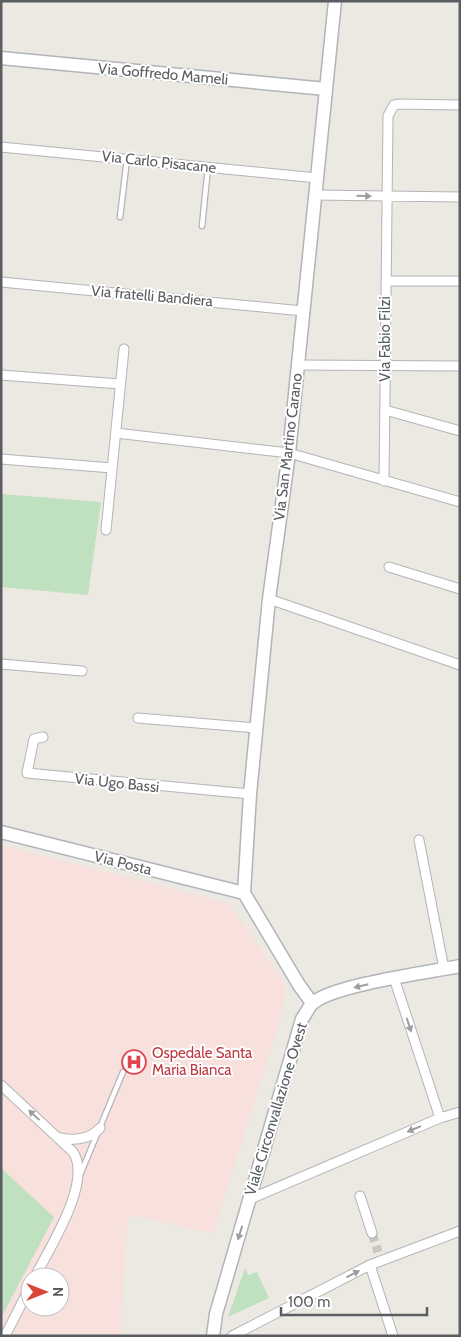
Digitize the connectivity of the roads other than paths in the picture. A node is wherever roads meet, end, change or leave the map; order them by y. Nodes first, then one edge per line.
1 (335, 1) edge
2 (1, 58) edge
3 (326, 90) junction
4 (460, 104) edge
5 (1, 147) edge
6 (127, 159) junction
7 (208, 167) junction
8 (317, 178) junction
9 (315, 195) junction
10 (386, 197) junction
11 (460, 197) edge
12 (120, 217) dead end
13 (202, 226) dead end
14 (386, 281) junction
15 (460, 281) edge
16 (1, 282) edge
17 (303, 311) junction
18 (124, 349) dead end
19 (298, 365) junction
20 (385, 366) junction
21 (460, 366) edge
22 (1, 375) edge
23 (120, 384) junction
24 (385, 410) junction
25 (460, 431) edge
26 (116, 433) junction
27 (289, 453) junction
28 (1, 459) edge
29 (112, 468) junction
30 (384, 481) junction
31 (460, 502) edge
32 (106, 530) dead end
33 (389, 567) dead end
34 (459, 588) edge
35 (269, 599) junction
36 (1, 664) edge
37 (460, 665) edge
38 (82, 671) dead end
39 (138, 718) dead end
40 (257, 728) junction
41 (43, 738) dead end
42 (250, 794) junction
43 (1, 832) edge
44 (419, 840) dead end
45 (244, 893) junction
46 (460, 966) edge
47 (444, 969) junction
48 (394, 978) junction
49 (312, 1003) junction
50 (123, 1072) dead end
51 (1, 1085) edge
52 (460, 1112) edge
53 (440, 1118) junction
54 (100, 1128) junction
55 (57, 1137) junction
56 (77, 1183) junction
57 (360, 1196) dead end
58 (250, 1199) junction
59 (460, 1231) edge
60 (372, 1234) tunnel mouth
61 (378, 1252) tunnel mouth
62 (380, 1262) junction
63 (370, 1265) junction
64 (40, 1267) edge
65 (20, 1307) edge
66 (6, 1336) edge
67 (213, 1336) edge
68 (232, 1336) edge
69 (393, 1336) edge

1 - 3 street, Via San Martino Carano
2 - 3 street, Via Goffredo Mameli
3 - 8 street, Via San Martino Carano
4 - 10 street, Via Fabio Filzi
5 - 6 street, Via Carlo Pisacane
6 - 7 street, Via Carlo Pisacane
6 - 12 lane
7 - 8 street, Via Carlo Pisacane
7 - 13 lane
8 - 9 street, Via San Martino Carano
9 -> 10 street
9 - 17 street, Via San Martino Carano
10 - 11 street
10 - 14 street, Via Fabio Filzi
14 - 15 street
14 - 20 street, Via Fabio Filzi
16 - 17 street, Via fratelli Bandiera
17 - 19 street, Via San Martino Carano
18 - 23 street
19 - 20 street
19 - 27 street, Via San Martino Carano
20 - 21 street
20 - 24 street, Via Fabio Filzi
22 - 23 street
23 - 26 street
24 - 25 street
24 - 30 street, Via Fabio Filzi
26 - 27 street
26 - 29 street
27 - 30 street
27 - 35 street, Via San Martino Carano
28 - 29 street
29 - 32 street
30 - 31 street
33 - 34 street
35 - 37 street
35 - 40 street, Via San Martino Carano
36 - 38 street
39 - 40 street
40 - 42 street, Via San Martino Carano
41 - 42 street, Via Ugo Bassi
42 - 45 street, Via San Martino Carano
43 - 45 street, Via Posta
44 - 47 street
45 - 49 street
46 - 47 street, Viale Circonvallazione Ovest
47 - 48 street, Viale Circonvallazione Ovest
48 -> 49 street, Viale Circonvallazione Ovest
48 -> 53 street
49 - 58 street, Viale Circonvallazione Ovest
50 - 54 lane
55 -> 51 street
52 - 53 street
53 -> 58 street
54 - 55 street
54 - 56 lane
55 - 56 street
56 - 64 street
57 - 60 street
58 -> 67 street, Viale Circonvallazione Ovest
59 - 62 street
61 - 62 street
62 - 63 street
68 -> 63 street
63 - 69 street
65 - 66 street

